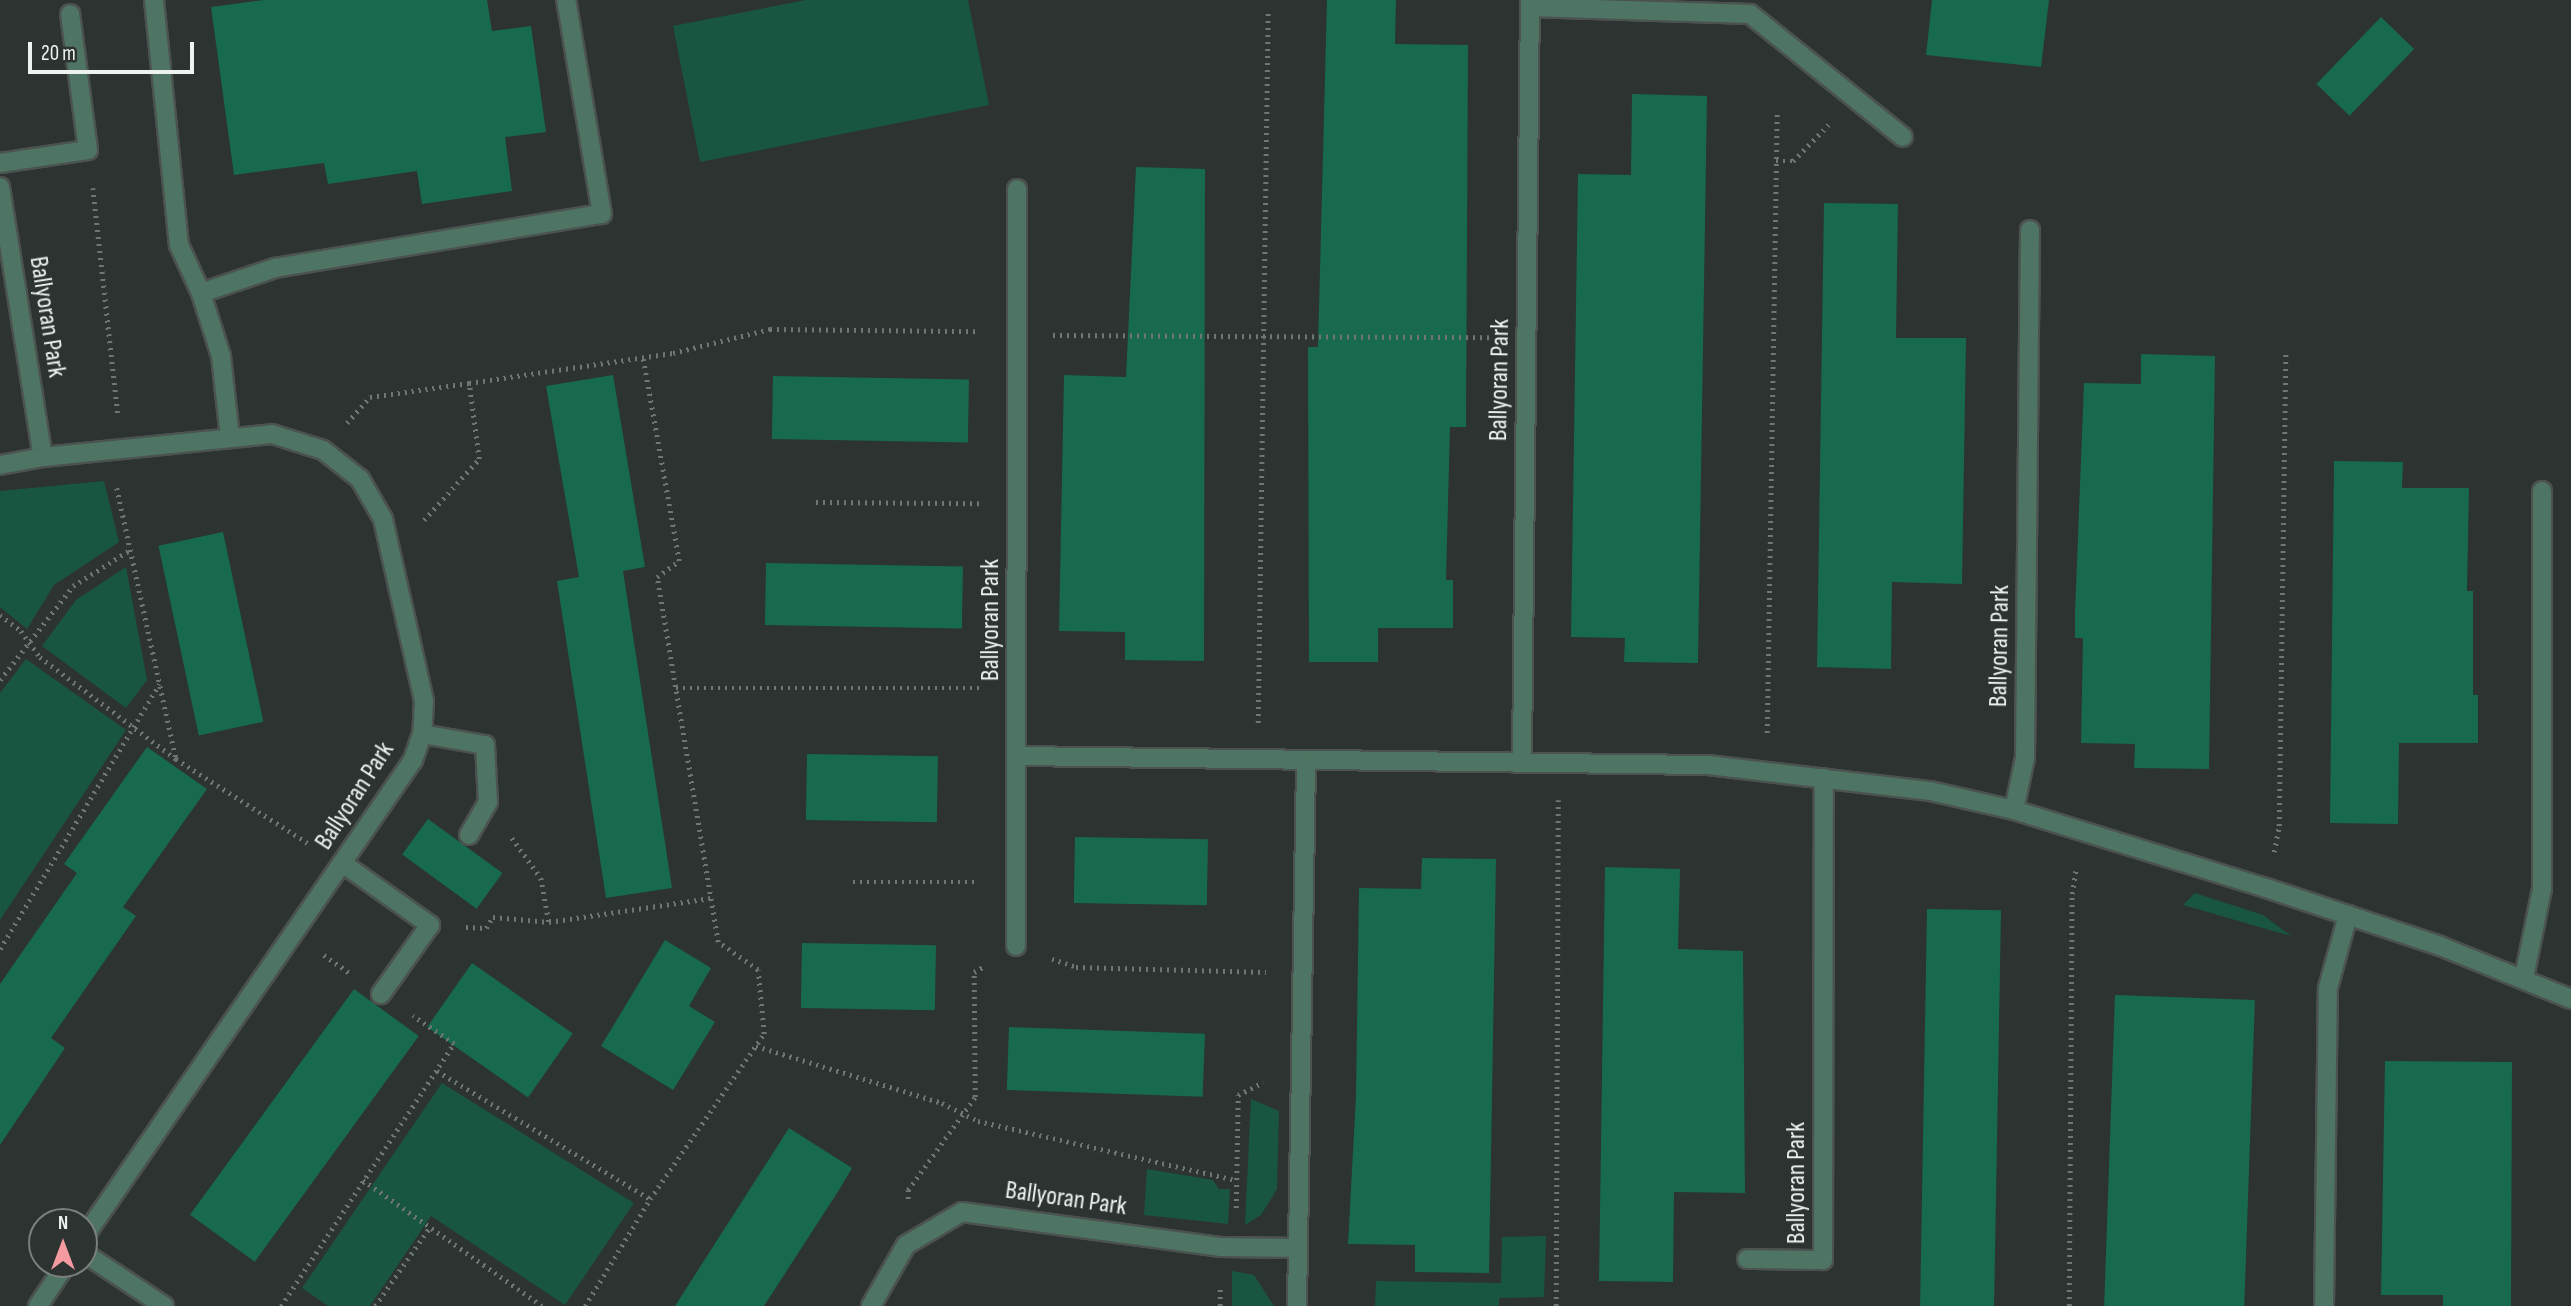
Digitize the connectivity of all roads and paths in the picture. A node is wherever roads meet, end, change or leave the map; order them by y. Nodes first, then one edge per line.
1 (154, 0) edge
2 (566, 0) edge
3 (1530, 3) edge
4 (1268, 10) dead end
5 (70, 14) dead end
6 (1855, 98) junction
7 (1777, 111) dead end
8 (1903, 136) dead end
9 (88, 150) junction
10 (1776, 162) junction
11 (0, 163) edge
12 (0, 187) edge
13 (1017, 189) dead end
14 (2030, 230) dead end
15 (201, 293) junction
16 (1017, 331) junction
17 (1264, 337) junction
18 (1526, 338) junction
19 (2286, 350) dead end
20 (643, 358) junction
21 (469, 383) junction
22 (230, 438) junction
23 (115, 449) junction
24 (323, 450) junction
25 (43, 457) junction
26 (0, 465) edge
27 (2542, 491) dead end
28 (816, 502) dead end
29 (1017, 504) junction
30 (130, 550) junction
31 (393, 554) junction
32 (0, 615) edge
33 (29, 642) junction
34 (0, 680) edge
35 (159, 683) junction
36 (676, 688) junction
37 (1017, 688) junction
38 (137, 726) junction
39 (422, 734) junction
40 (1016, 756) junction
41 (176, 759) junction
42 (1257, 760) junction
43 (1522, 760) junction
44 (1306, 761) junction
45 (1559, 761) junction
46 (1766, 772) junction
47 (1824, 778) junction
48 (488, 802) junction
49 (2014, 810) junction
50 (2084, 831) junction
51 (468, 835) dead end
52 (342, 863) junction
53 (853, 882) dead end
54 (1016, 883) junction
55 (2266, 888) junction
56 (712, 898) junction
57 (2348, 915) junction
58 (549, 922) junction
59 (430, 925) junction
60 (293, 934) junction
61 (1016, 946) junction
62 (0, 949) edge
63 (1302, 973) junction
64 (2524, 978) junction
65 (382, 994) junction
66 (2571, 999) edge
67 (756, 1046) junction
68 (1301, 1062) junction
69 (437, 1071) junction
70 (963, 1114) junction
71 (363, 1180) junction
72 (1236, 1180) junction
73 (650, 1199) junction
74 (98, 1217) edge
75 (430, 1227) junction
76 (906, 1245) junction
77 (1236, 1248) junction
78 (1297, 1248) junction
79 (1747, 1259) dead end
80 (98, 1262) edge
81 (57, 1278) edge
82 (38, 1306) edge
83 (164, 1306) edge
84 (281, 1306) edge
85 (375, 1306) edge
86 (542, 1306) edge
87 (586, 1306) edge
88 (872, 1306) edge
89 (1297, 1306) edge
90 (1556, 1306) edge
91 (2069, 1306) edge
92 (2325, 1306) edge

1 - 15 street
2 - 15 street
3 - 6 street
3 - 18 street, Ballyoran Park
4 - 17 path
5 - 9 street
6 - 8 street
6 - 10 path
7 - 10 path
9 - 11 street
9 - 23 path
10 - 46 path
12 - 25 street, Ballyoran Park
13 - 16 street, Ballyoran Park
14 - 49 street, Ballyoran Park
15 - 22 street
16 - 17 path
16 - 20 path
16 - 29 street, Ballyoran Park
17 - 18 path
17 - 42 path
18 - 43 street, Ballyoran Park
19 - 55 path
20 - 21 path
20 - 36 path
21 - 24 path
21 - 31 path
22 - 23 street, Ballyoran Park
22 - 24 street, Ballyoran Park
23 - 25 street, Ballyoran Park
23 - 30 path
24 - 31 street, Ballyoran Park
25 - 26 street, Ballyoran Park
27 - 64 street
28 - 29 path
29 - 37 street, Ballyoran Park
30 - 33 path
30 - 35 path
31 - 39 street, Ballyoran Park
32 - 33 path
33 - 34 path
33 - 38 path
35 - 38 path
35 - 41 path
36 - 37 path
36 - 56 path
37 - 40 street, Ballyoran Park
38 - 41 path
38 - 62 path
39 - 48 street
39 - 52 street, Ballyoran Park
40 - 42 street
40 - 54 street, Ballyoran Park
41 - 52 path
42 - 44 street
43 - 44 street
43 - 45 street
44 - 63 street
45 - 46 street
45 - 90 path
46 - 47 street
47 - 49 street
47 - 79 street, Ballyoran Park
48 - 51 street
48 - 58 path
49 - 50 street
50 - 55 street
50 - 91 path
52 - 59 street
52 - 60 street, Ballyoran Park
53 - 54 path
54 - 61 street, Ballyoran Park
55 - 57 street
56 - 58 path
56 - 67 path
57 - 64 street
57 - 92 street
58 - 59 path
59 - 65 street
60 - 65 path
60 - 74 street, Ballyoran Park
61 - 63 path
61 - 70 path
63 - 68 street
64 - 66 street
65 - 69 path
67 - 70 path
67 - 73 path
68 - 72 path
68 - 78 street
69 - 71 path
69 - 73 path
70 - 72 path
70 - 76 path
71 - 75 path
71 - 84 path
72 - 77 path
73 - 87 path
75 - 85 path
75 - 86 path
76 - 77 street, Ballyoran Park
76 - 88 street
77 - 78 street, Ballyoran Park
78 - 89 street
80 - 83 street
81 - 82 street

